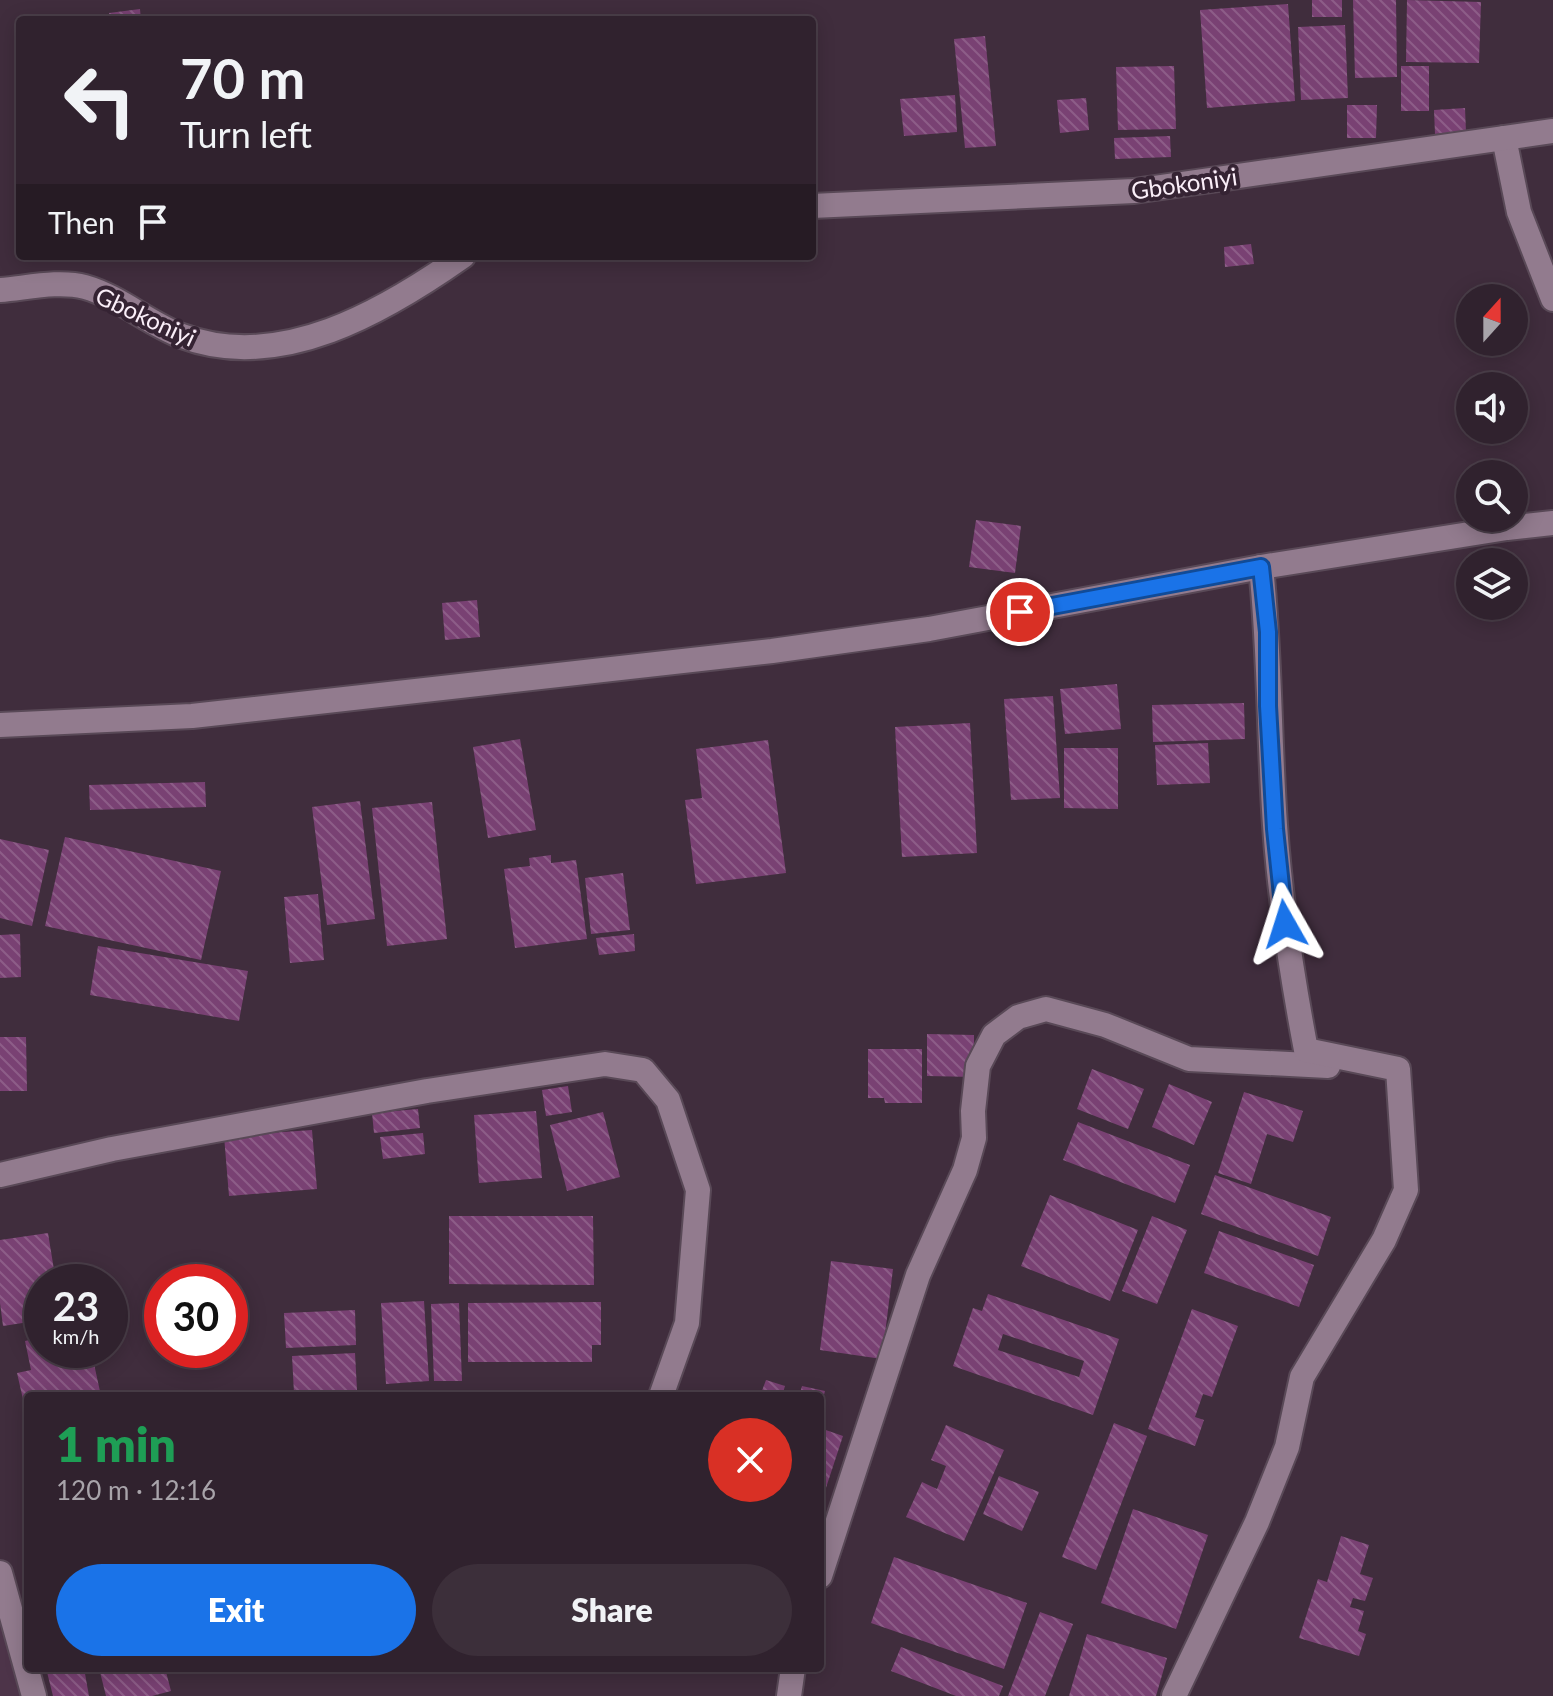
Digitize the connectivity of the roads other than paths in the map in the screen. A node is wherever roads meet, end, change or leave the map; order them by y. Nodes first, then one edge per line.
1 (1553, 131) edge
2 (1504, 138) junction
3 (816, 206) edge
4 (458, 260) edge
5 (0, 290) edge
6 (1553, 299) edge
7 (1553, 523) edge
8 (1261, 567) junction
9 (0, 725) edge
10 (1398, 1069) junction
11 (0, 1175) edge
12 (662, 1392) edge
13 (824, 1564) edge
14 (0, 1573) edge
15 (24, 1660) edge
16 (27, 1672) edge
17 (792, 1672) edge
18 (34, 1696) edge
19 (789, 1696) edge
20 (1174, 1696) edge

1 - 2 street, Gbokoniyi
2 - 3 street, Gbokoniyi
2 - 6 street
4 - 5 street, Gbokoniyi
7 - 8 street
8 - 9 street
8 - 10 street
10 - 13 street
10 - 20 street
11 - 12 street
14 - 15 street
16 - 18 street
17 - 19 street

